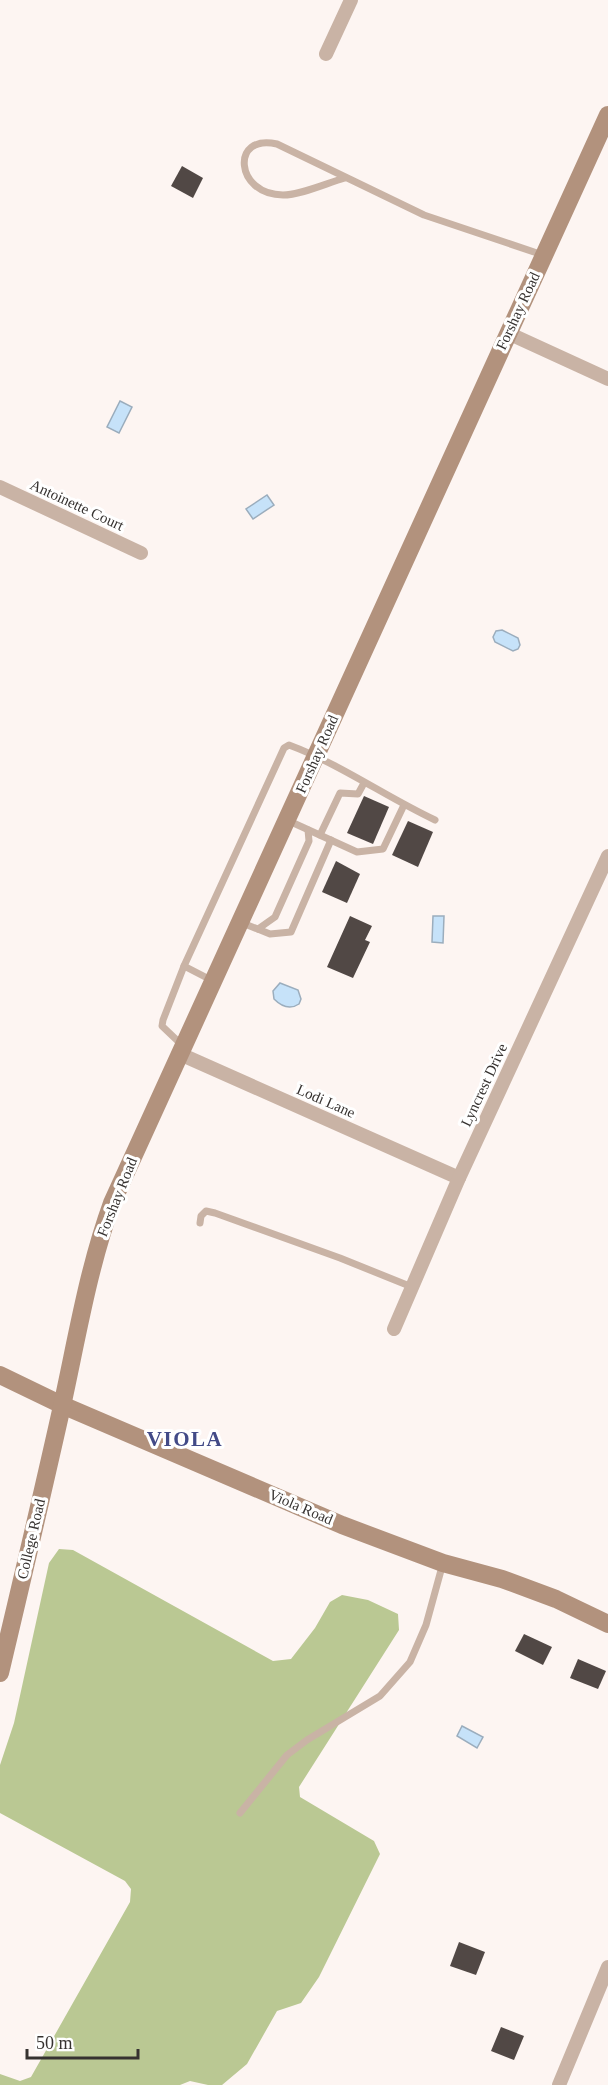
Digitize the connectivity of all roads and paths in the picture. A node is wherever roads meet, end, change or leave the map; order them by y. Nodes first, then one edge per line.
1 (351, 0) edge
2 (326, 54) dead end
3 (608, 115) edge
4 (345, 177) junction
5 (543, 255) junction
6 (508, 333) junction
7 (608, 379) edge
8 (0, 487) edge
9 (141, 553) dead end
10 (315, 756) junction
11 (364, 783) junction
12 (404, 805) junction
13 (287, 820) junction
14 (435, 820) dead end
15 (308, 830) junction
16 (320, 835) junction
17 (332, 840) junction
18 (608, 856) edge
19 (240, 922) junction
20 (258, 929) junction
21 (184, 966) junction
22 (213, 981) junction
23 (182, 1050) junction
24 (459, 1178) junction
25 (200, 1223) dead end
26 (412, 1287) junction
27 (394, 1329) dead end
28 (0, 1375) edge
29 (62, 1405) junction
30 (443, 1563) junction
31 (608, 1624) edge
32 (0, 1673) edge
33 (240, 1813) dead end
34 (608, 1967) edge
35 (559, 2085) edge

1 - 2 street
3 - 5 street, Forshay Road
4 - 4 lane
4 - 5 lane
5 - 6 street, Forshay Road
6 - 7 street
6 - 10 street, Forshay Road
8 - 9 street, Antoinette Court
10 - 11 lane
10 - 13 street, Forshay Road
10 - 21 lane
11 - 12 lane
11 - 16 lane
12 - 14 lane
12 - 17 lane
13 - 15 lane
13 - 19 street, Forshay Road
15 - 16 lane
15 - 20 lane
16 - 17 lane
17 - 20 lane
18 - 24 street, Lyncrest Drive
19 - 20 lane
19 - 22 street, Forshay Road
21 - 22 lane
21 - 23 lane
22 - 23 street, Forshay Road
23 - 24 street, Lodi Lane
23 - 29 street, Forshay Road
24 - 26 street, Lyncrest Drive
25 - 26 lane
26 - 27 street, Lyncrest Drive
28 - 29 street, Viola Road
29 - 30 street, Viola Road
29 - 32 street, College Road
30 - 31 street, Viola Road
30 - 33 lane
34 - 35 street

